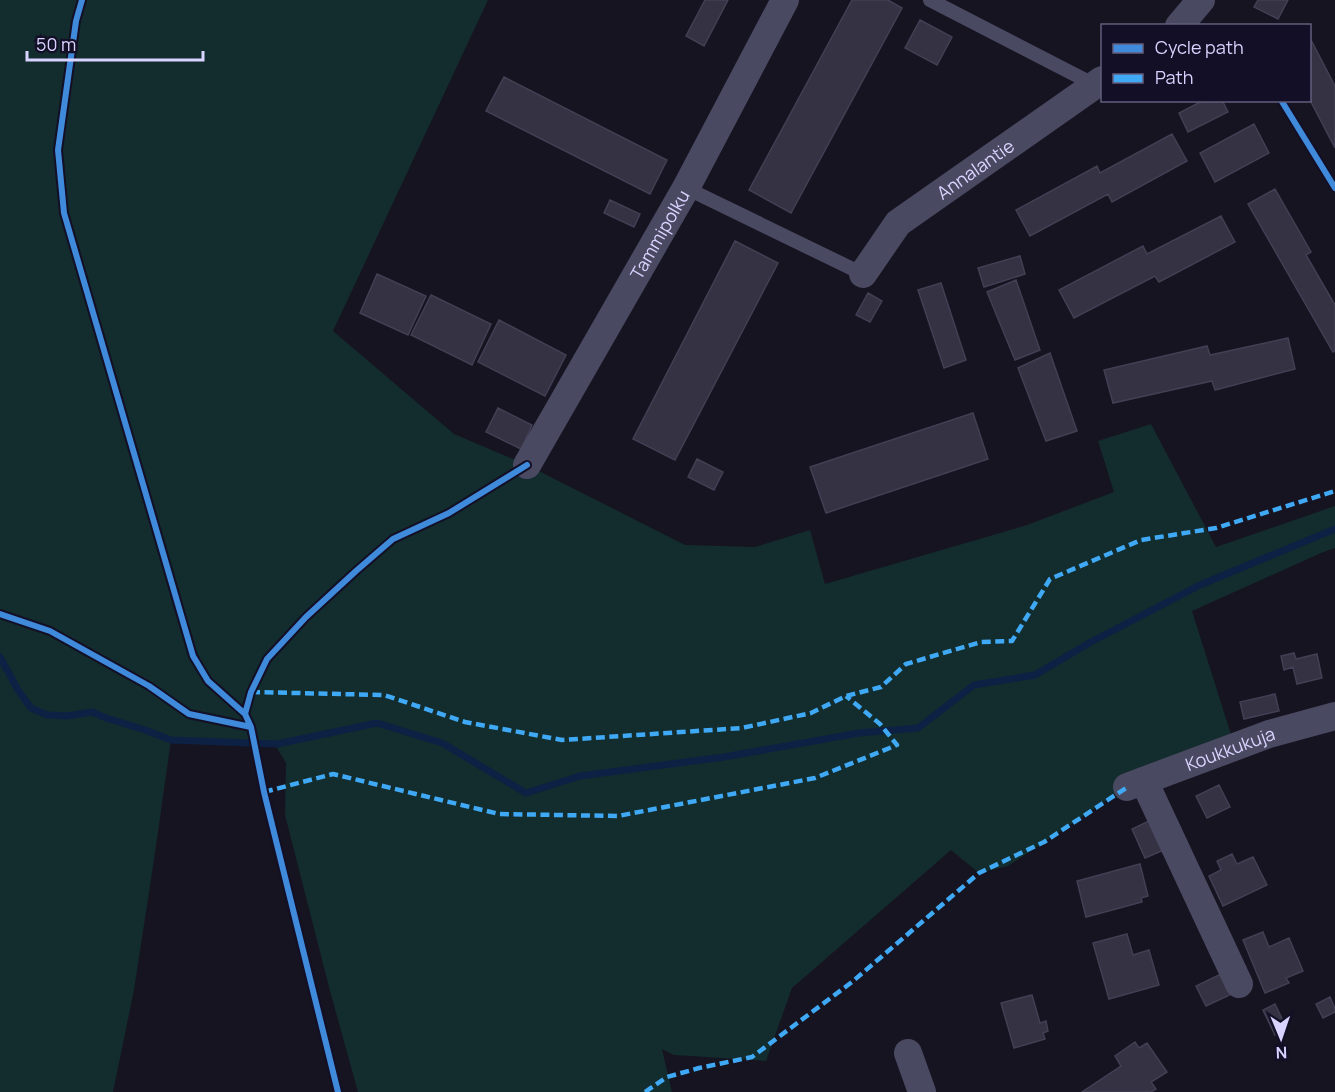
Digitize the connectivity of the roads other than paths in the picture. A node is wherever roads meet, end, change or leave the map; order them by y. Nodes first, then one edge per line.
1 (785, 0) edge
2 (930, 0) edge
3 (1201, 0) edge
4 (1181, 24) edge
5 (1099, 82) edge
6 (686, 188) junction
7 (863, 274) joint
8 (527, 465) dead end
9 (1335, 716) edge
10 (1239, 984) dead end
11 (908, 1053) dead end
12 (922, 1092) edge

1 - 6 street, Tammipolku
2 - 5 lane
3 - 4 street
5 - 7 street, Annalantie
6 - 7 lane
6 - 8 street, Tammipolku
9 - 10 street, Koukkukuja
11 - 12 street

